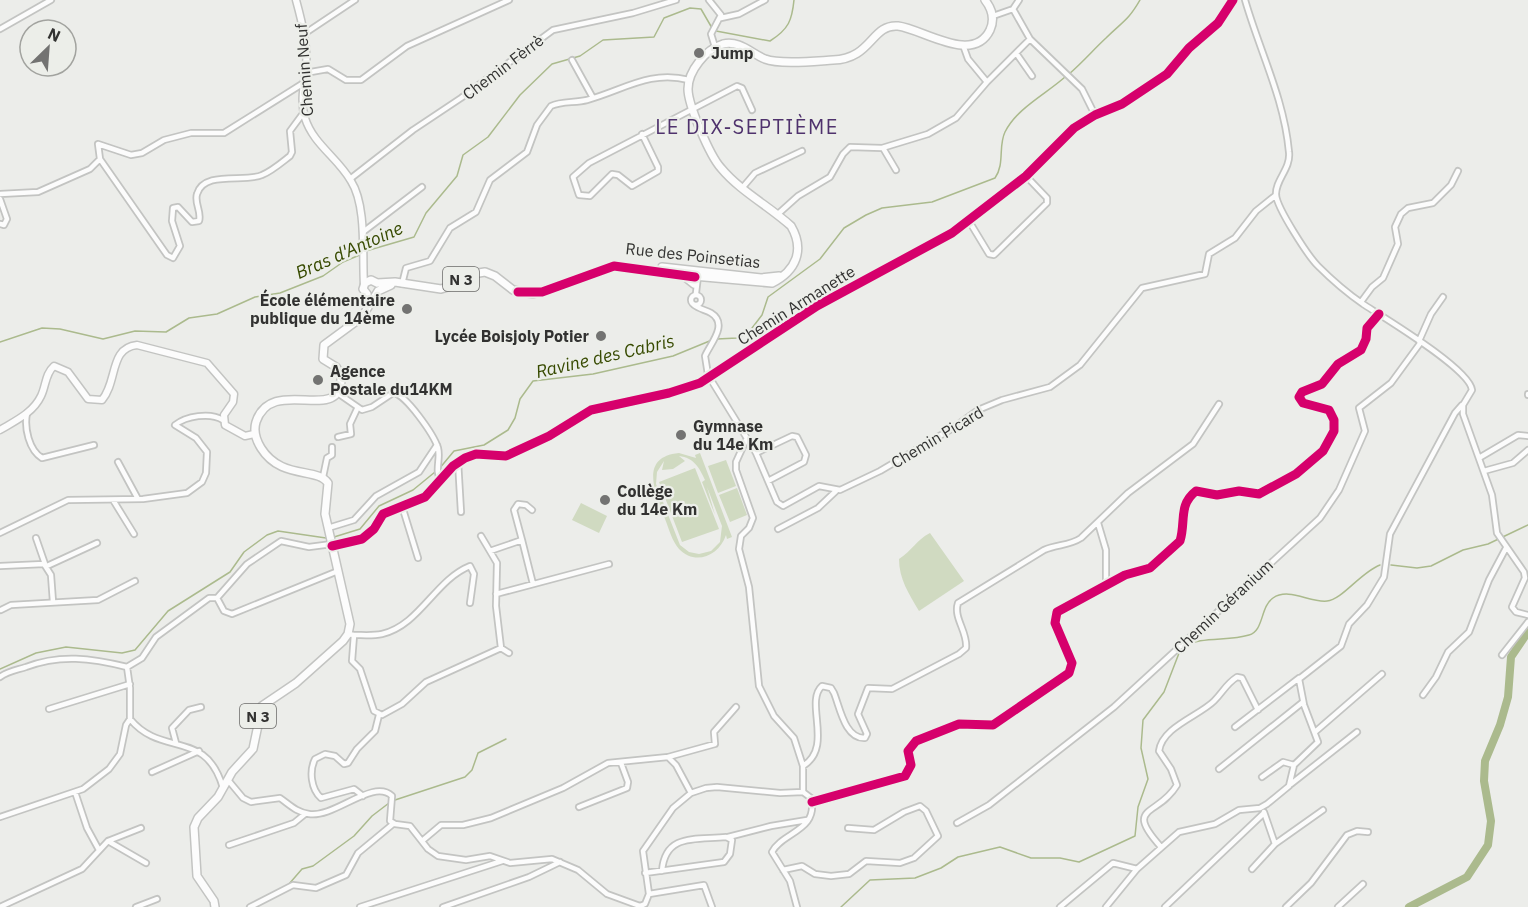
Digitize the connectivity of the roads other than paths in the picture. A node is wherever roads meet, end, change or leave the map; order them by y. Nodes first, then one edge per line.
1 (51, 0) edge
2 (296, 0) edge
3 (356, 0) edge
4 (509, 0) edge
5 (676, 0) edge
6 (709, 0) edge
7 (765, 0) edge
8 (985, 0) edge
9 (1019, 0) edge
10 (1233, 0) edge
11 (1245, 0) edge
12 (1013, 9) junction
13 (993, 16) junction
14 (721, 18) junction
15 (0, 30) edge
16 (304, 34) junction
17 (1029, 39) junction
18 (963, 45) junction
19 (716, 47) junction
20 (1016, 53) junction
21 (572, 60) dead end
22 (304, 73) junction
23 (1032, 76) dead end
24 (689, 80) junction
25 (987, 82) junction
26 (302, 84) junction
27 (593, 98) junction
28 (694, 108) junction
29 (752, 110) dead end
30 (304, 112) junction
31 (1095, 115) junction
32 (642, 134) junction
33 (883, 148) junction
34 (802, 151) dead end
35 (100, 159) junction
36 (896, 170) dead end
37 (1458, 171) dead end
38 (1026, 176) junction
39 (350, 179) junction
40 (422, 187) dead end
41 (743, 187) junction
42 (0, 194) edge
43 (1276, 195) junction
44 (0, 200) edge
45 (778, 214) junction
46 (969, 221) junction
47 (0, 224) edge
48 (363, 231) junction
49 (718, 277) junction
50 (696, 278) junction
51 (401, 284) junction
52 (371, 288) junction
53 (533, 294) junction
54 (696, 294) junction
55 (1443, 297) dead end
56 (700, 302) junction
57 (1361, 302) junction
58 (694, 305) junction
59 (706, 311) junction
60 (1379, 314) junction
61 (1420, 342) junction
62 (710, 378) junction
63 (336, 392) junction
64 (1219, 404) dead end
65 (1463, 405) junction
66 (357, 409) junction
67 (27, 413) junction
68 (223, 420) junction
69 (0, 430) edge
70 (254, 435) junction
71 (1528, 436) edge
72 (338, 437) dead end
73 (747, 440) junction
74 (94, 445) dead end
75 (437, 445) junction
76 (332, 447) dead end
77 (1528, 450) edge
78 (756, 453) junction
79 (1479, 458) junction
80 (458, 461) junction
81 (118, 462) dead end
82 (1484, 471) junction
83 (323, 477) junction
84 (441, 481) junction
85 (768, 481) junction
86 (836, 491) junction
87 (138, 499) junction
88 (113, 500) junction
89 (402, 506) junction
90 (531, 510) dead end
91 (461, 512) dead end
92 (1098, 523) junction
93 (778, 529) dead end
94 (329, 530) junction
95 (0, 533) edge
96 (134, 534) dead end
97 (481, 536) dead end
98 (36, 538) dead end
99 (522, 540) junction
100 (97, 543) dead end
101 (332, 544) junction
102 (1506, 548) junction
103 (490, 551) junction
104 (418, 558) dead end
105 (609, 564) dead end
106 (46, 565) junction
107 (0, 566) edge
108 (338, 571) junction
109 (135, 581) dead end
110 (533, 584) junction
111 (1106, 584) junction
112 (496, 594) junction
113 (217, 598) junction
114 (53, 602) junction
115 (470, 603) dead end
116 (1, 610) edge
117 (1528, 615) edge
118 (1528, 622) edge
119 (351, 635) junction
120 (501, 648) junction
121 (509, 653) dead end
122 (1503, 655) dead end
123 (127, 667) junction
124 (1382, 674) dead end
125 (0, 677) edge
126 (1300, 677) junction
127 (130, 684) junction
128 (1424, 695) dead end
129 (1304, 702) junction
130 (201, 707) dead end
131 (736, 707) dead end
132 (49, 709) dead end
133 (1258, 710) junction
134 (379, 715) junction
135 (130, 719) junction
136 (1235, 727) dead end
137 (1315, 732) junction
138 (1357, 732) dead end
139 (176, 743) junction
140 (199, 751) junction
141 (668, 757) junction
142 (621, 763) junction
143 (1294, 765) junction
144 (803, 766) junction
145 (1220, 769) dead end
146 (152, 772) dead end
147 (1262, 777) dead end
148 (228, 780) junction
149 (1289, 786) junction
150 (223, 789) junction
151 (75, 792) junction
152 (802, 792) junction
153 (691, 793) junction
154 (363, 796) junction
155 (812, 802) junction
156 (579, 807) dead end
157 (1263, 810) junction
158 (1323, 810) dead end
159 (305, 814) junction
160 (0, 817) edge
161 (807, 820) junction
162 (957, 822) dead end
163 (393, 824) junction
164 (141, 828) dead end
165 (848, 828) dead end
166 (1368, 832) dead end
167 (728, 837) junction
168 (108, 841) junction
169 (422, 841) junction
170 (1275, 844) junction
171 (230, 845) dead end
172 (1161, 847) junction
173 (99, 850) junction
174 (502, 861) junction
175 (561, 861) junction
176 (146, 863) dead end
177 (1137, 869) junction
178 (1252, 869) dead end
179 (783, 870) junction
180 (662, 871) junction
181 (645, 873) junction
182 (1363, 884) dead end
183 (649, 894) junction
184 (157, 899) dead end
185 (629, 905) edge
186 (0, 907) edge
187 (136, 907) edge
188 (215, 907) edge
189 (250, 907) edge
190 (360, 907) edge
191 (443, 907) edge
192 (712, 907) edge
193 (797, 907) edge
194 (1060, 907) edge
195 (1106, 907) edge
196 (1165, 907) edge
197 (1286, 907) edge
198 (1338, 907) edge

1 - 15 street
2 - 16 street, Chemin Neuf
3 - 16 street
4 - 22 street
5 - 39 street, Chemin Fèrrè
6 - 14 street
7 - 14 street
8 - 13 main road
9 - 12 street
10 - 31 street, Chemin Armanette
11 - 43 street
12 - 13 street
12 - 17 street
13 - 18 main road
14 - 19 street
16 - 22 street, Chemin Neuf
17 - 20 street
17 - 31 street
18 - 19 main road
18 - 25 street
19 - 24 main road
20 - 23 street
20 - 25 street
21 - 27 street
22 - 26 street, Chemin Neuf
24 - 27 street
24 - 28 main road, Rue des Poinsetias
25 - 33 street
26 - 30 street, Chemin Neuf
26 - 35 street
27 - 51 street
28 - 29 street
28 - 32 street
28 - 41 main road, Rue des Poinsetias
30 - 35 street
30 - 39 street, Chemin Neuf
31 - 38 street, Chemin Armanette
32 - 32 street
33 - 36 street
33 - 45 street
34 - 41 street
35 - 42 street
37 - 57 street
38 - 46 street, Chemin Armanette
38 - 46 street
39 - 48 street, Chemin Neuf
40 - 48 street
41 - 45 main road, Rue des Poinsetias
43 - 57 street
43 - 86 street, Chemin Picard
44 - 47 street
45 - 49 main road, Rue des Poinsetias
46 - 62 street, Chemin Armanette
48 - 52 street, Chemin Neuf
49 - 50 main road, Rue des Poinsetias
49 - 50 main road
50 - 53 main road, Rue des Poinsetias
50 - 53 main road, Rue des Poinsetias
50 - 54 street
51 - 52 main road, N 3
51 - 53 main road, N 3
52 - 63 main road
54 - 56 street
54 - 58 street
55 - 61 street
56 - 58 street
56 - 59 street
57 - 60 street
58 - 59 street
59 - 62 street
60 - 61 street
60 - 111 street
61 - 65 street
61 - 162 street, Chemin Géranium
62 - 73 street
62 - 80 street, Chemin Armanette
63 - 66 street
63 - 70 main road
64 - 92 street
65 - 79 street
65 - 126 street
66 - 72 street
66 - 75 street
67 - 68 street
67 - 69 street
67 - 74 street
68 - 70 street
68 - 87 street
70 - 83 main road
71 - 79 street
73 - 78 street
73 - 144 street
75 - 84 street
75 - 94 street
76 - 83 street
77 - 82 street
78 - 85 street
78 - 85 street
79 - 82 street
80 - 84 street
80 - 91 street
81 - 87 street
82 - 102 street
83 - 94 main road
84 - 89 street
85 - 86 street, Chemin Picard
86 - 93 street, Chemin Picard
87 - 88 street
88 - 95 street
88 - 96 street
89 - 101 street
89 - 104 street
90 - 99 street
92 - 111 street
92 - 144 street
94 - 101 main road
97 - 103 street
98 - 106 street
99 - 103 street
99 - 110 street
100 - 106 street
101 - 108 main road
101 - 113 street
102 - 117 street
102 - 128 street
103 - 112 street
105 - 110 street
106 - 107 street
106 - 114 street
108 - 113 street
108 - 119 main road
109 - 114 street
110 - 112 street
111 - 155 street
112 - 120 street
113 - 123 street
114 - 116 street
115 - 119 street
118 - 122 street
119 - 134 street
119 - 148 main road, N 3
120 - 121 street
120 - 134 street
123 - 125 street
123 - 127 street
124 - 137 street
126 - 129 street
126 - 133 street
127 - 132 street
127 - 135 street
129 - 137 street
129 - 145 street
130 - 139 street
131 - 141 street
133 - 136 street
133 - 172 street
134 - 154 street
135 - 139 street
135 - 151 street
137 - 143 street
138 - 149 street
139 - 140 street
140 - 146 street
140 - 150 street
141 - 142 street
141 - 153 street
142 - 156 street
142 - 169 street
143 - 147 street
143 - 149 street
144 - 152 street
148 - 150 main road, N 3
148 - 159 street
149 - 157 street
150 - 188 main road, N 3
151 - 160 street
151 - 173 street
152 - 153 street
152 - 155 street
153 - 181 street
154 - 159 street
154 - 163 street
155 - 161 street
157 - 170 street
157 - 172 street
157 - 196 street
158 - 170 street
159 - 171 street
161 - 167 street
161 - 179 street
163 - 169 street
163 - 189 street
164 - 168 street
165 - 179 street
166 - 197 street
167 - 180 street
167 - 180 street
168 - 173 street
168 - 176 street
169 - 174 street
170 - 178 street
172 - 177 street
173 - 186 street
174 - 175 street
174 - 190 street
175 - 185 street
175 - 191 street
177 - 194 street
177 - 195 street
179 - 193 street
180 - 181 street
181 - 183 street
182 - 198 street
183 - 185 street
183 - 192 street
184 - 187 street

